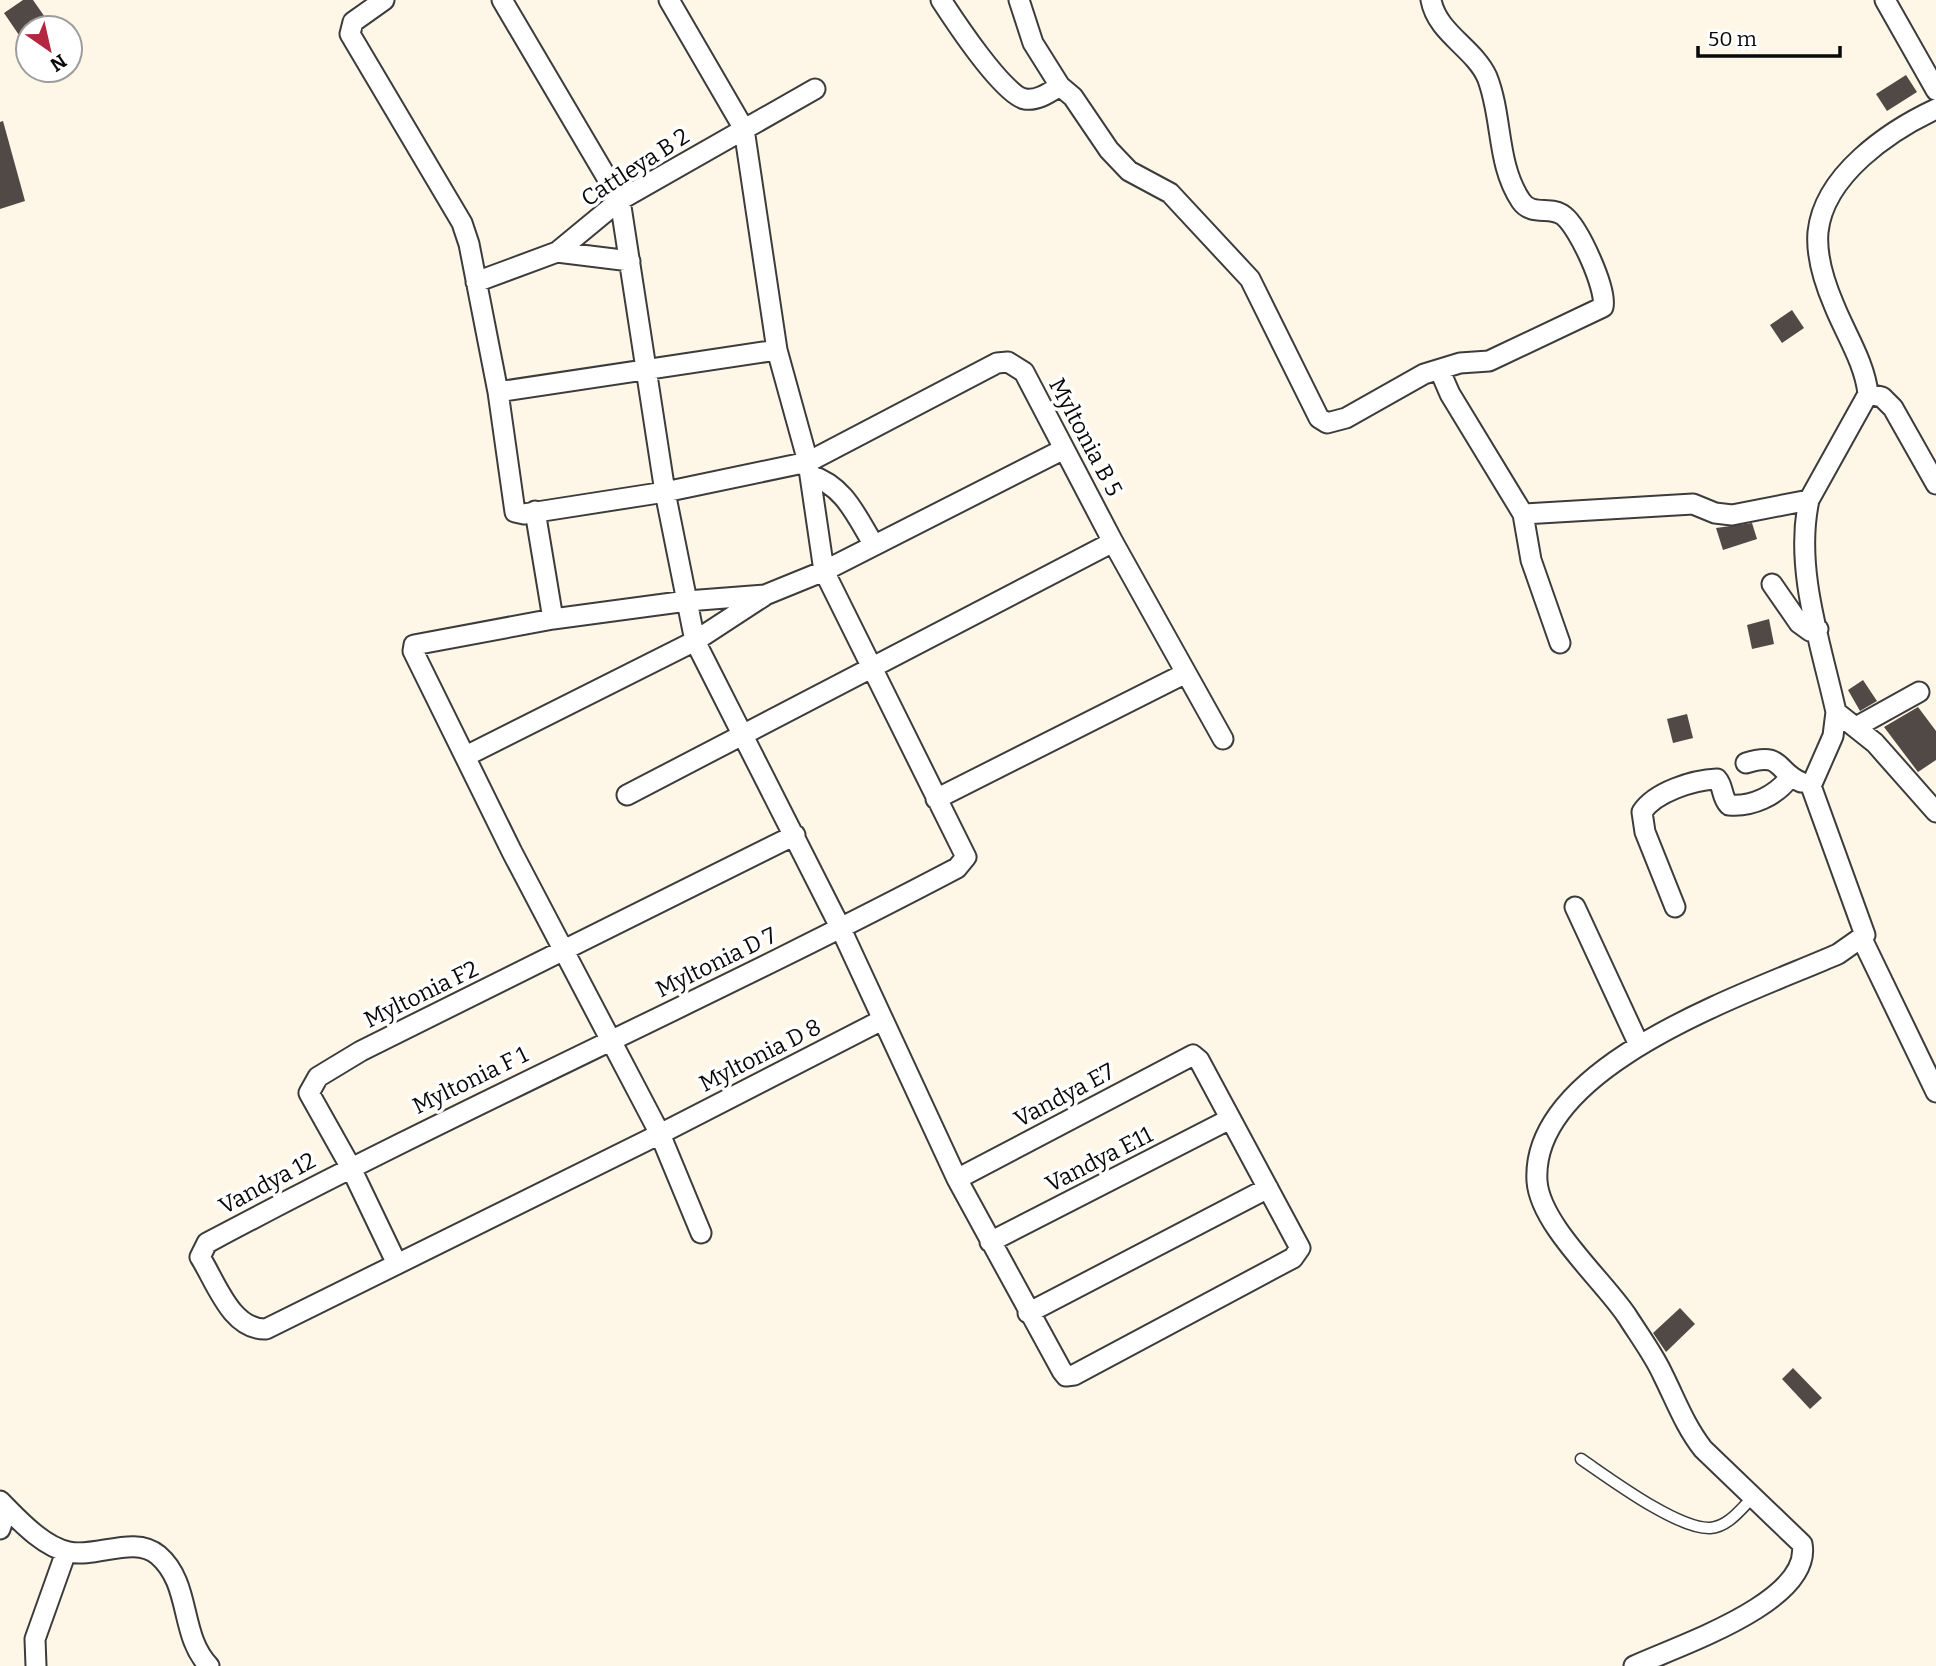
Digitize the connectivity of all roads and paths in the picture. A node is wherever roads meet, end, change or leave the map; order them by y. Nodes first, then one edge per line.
1 (384, 0) edge
2 (502, 0) edge
3 (669, 0) edge
4 (941, 0) edge
5 (1019, 0) edge
6 (1431, 0) edge
7 (1885, 0) edge
8 (1060, 86) junction
9 (815, 89) dead end
10 (1936, 90) edge
11 (1936, 109) edge
12 (744, 129) junction
13 (620, 200) junction
14 (557, 252) junction
15 (629, 261) junction
16 (476, 282) junction
17 (778, 350) junction
18 (647, 371) junction
19 (1440, 371) junction
20 (498, 392) junction
21 (1868, 394) junction
22 (1064, 449) junction
23 (809, 468) junction
24 (1936, 484) edge
25 (665, 492) junction
26 (1809, 500) junction
27 (535, 511) junction
28 (1523, 514) junction
29 (1113, 542) junction
30 (874, 545) junction
31 (824, 571) junction
32 (1772, 584) dead end
33 (765, 595) junction
34 (687, 601) junction
35 (553, 619) junction
36 (1818, 629) junction
37 (695, 641) junction
38 (1560, 643) dead end
39 (870, 669) junction
40 (1186, 673) junction
41 (1919, 691) dead end
42 (1836, 712) junction
43 (1856, 727) junction
44 (742, 737) junction
45 (1223, 739) dead end
46 (466, 756) junction
47 (1746, 763) dead end
48 (1790, 778) junction
49 (1811, 786) junction
50 (628, 796) dead end
51 (936, 799) junction
52 (1936, 811) edge
53 (795, 835) junction
54 (1575, 907) dead end
55 (1675, 907) dead end
56 (841, 929) junction
57 (1862, 939) junction
58 (565, 950) junction
59 (882, 1020) junction
60 (612, 1038) junction
61 (1639, 1045) junction
62 (1936, 1092) edge
63 (1230, 1119) junction
64 (660, 1134) junction
65 (350, 1166) junction
66 (957, 1179) junction
67 (1268, 1188) junction
68 (701, 1233) dead end
69 (990, 1242) junction
70 (207, 1243) joint
71 (397, 1264) junction
72 (1028, 1312) junction
73 (1581, 1459) dead end
74 (1753, 1497) junction
75 (4, 1504) edge
76 (0, 1529) edge
77 (66, 1552) junction
78 (36, 1666) edge
79 (209, 1666) edge
80 (1634, 1666) edge

1 - 16 street
2 - 13 street
3 - 12 street
4 - 8 street
5 - 8 street
6 - 19 street
7 - 10 street
8 - 19 street
9 - 12 street, Cattleya B 2
11 - 21 street
12 - 13 street, Cattleya B 2
12 - 17 street, Myltonia D 7
13 - 14 street, Cattleya B 2
13 - 15 street
14 - 15 street, Cattleya B 2
14 - 16 street, Cattleya B 2
15 - 18 street
16 - 20 street
17 - 18 street
17 - 23 street, Myltonia D 7
18 - 20 street
18 - 25 street
19 - 28 street
20 - 27 street
21 - 24 street
21 - 26 street
22 - 23 street, Myltonia B 5
22 - 29 street, Myltonia B 5
22 - 30 street
23 - 25 street
23 - 30 street
23 - 31 street, Myltonia D 7
25 - 27 street
25 - 34 street
26 - 28 street
26 - 36 street
27 - 35 street
28 - 38 street
29 - 39 street
29 - 40 street, Myltonia B 5
30 - 31 street
31 - 33 street
31 - 39 street, Myltonia D 7
32 - 36 street
33 - 34 street
33 - 37 street
34 - 35 street
34 - 37 street
35 - 46 street
36 - 42 street
37 - 44 street
37 - 46 street
39 - 44 street
39 - 51 street, Myltonia D 7
40 - 45 street, Myltonia B 5
40 - 51 street
41 - 43 street
42 - 43 street
42 - 49 street
43 - 52 street
44 - 50 street
44 - 53 street
46 - 58 street
47 - 48 street
48 - 49 street
48 - 55 street
49 - 57 street
51 - 56 street, Myltonia D 7
53 - 56 street
53 - 58 street, Myltonia F2
54 - 61 street
56 - 59 street
56 - 60 street, Myltonia D 7
57 - 61 street
57 - 62 street
58 - 60 street
58 - 65 street, Myltonia F2
59 - 64 street, Myltonia D 8
59 - 66 street
60 - 64 street
60 - 65 street, Myltonia F 1
61 - 74 street
63 - 66 street, Vandya E7
63 - 67 street
63 - 69 street, Vandya E11
64 - 68 street
64 - 71 street, Myltonia D 8
65 - 70 street, Vandya 12
65 - 71 street
66 - 69 street
67 - 72 street
67 - 72 street
69 - 72 street
70 - 71 street, Myltonia D 8
73 - 74 lane
74 - 80 street
75 - 76 street
75 - 77 street
77 - 78 street
77 - 79 street

